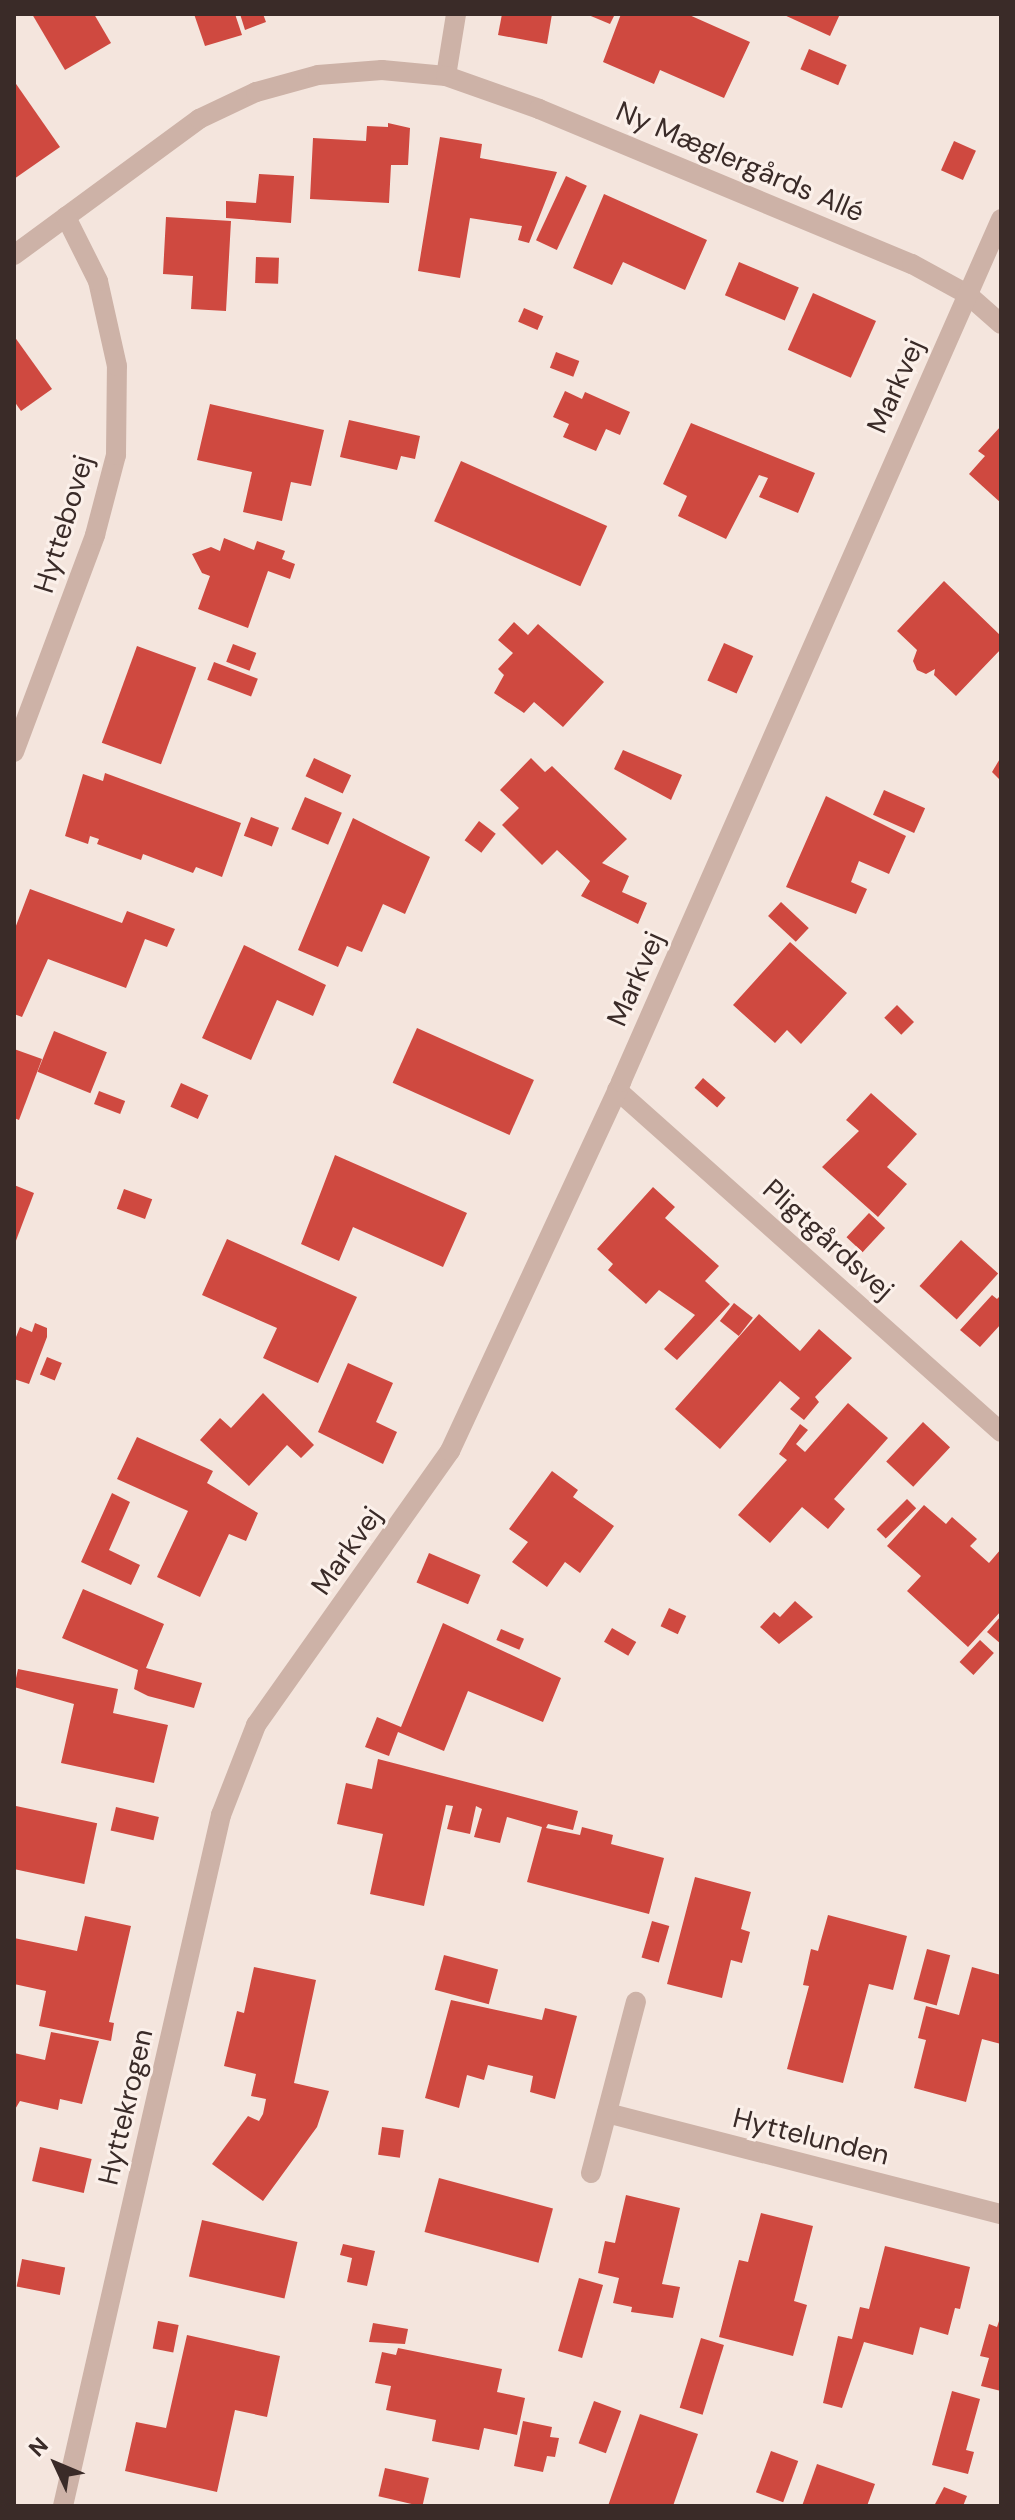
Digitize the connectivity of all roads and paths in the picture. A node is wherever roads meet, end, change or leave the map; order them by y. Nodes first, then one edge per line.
1 (456, 14) edge
2 (446, 76) junction
3 (66, 217) junction
4 (1001, 219) edge
5 (14, 255) edge
6 (967, 294) junction
7 (1001, 324) edge
8 (14, 752) edge
9 (617, 1090) junction
10 (1001, 1432) edge
11 (256, 1725) joint
12 (636, 2002) dead end
13 (607, 2113) junction
14 (591, 2173) dead end
15 (1001, 2214) edge
16 (63, 2506) edge

1 - 2 street
2 - 3 street, Ny Mæglergårds Allé
2 - 6 street, Ny Mæglergårds Allé
3 - 5 street, Ny Mæglergårds Allé
3 - 8 street, Hyttebovej
4 - 6 street, Markvej
6 - 7 street, Ny Mæglergårds Allé
6 - 9 street, Markvej
9 - 10 street, Pligtgårdsvej
9 - 11 street, Markvej
11 - 16 street, Hyttekrogen
12 - 13 street
13 - 14 street
13 - 15 street, Hyttelunden

